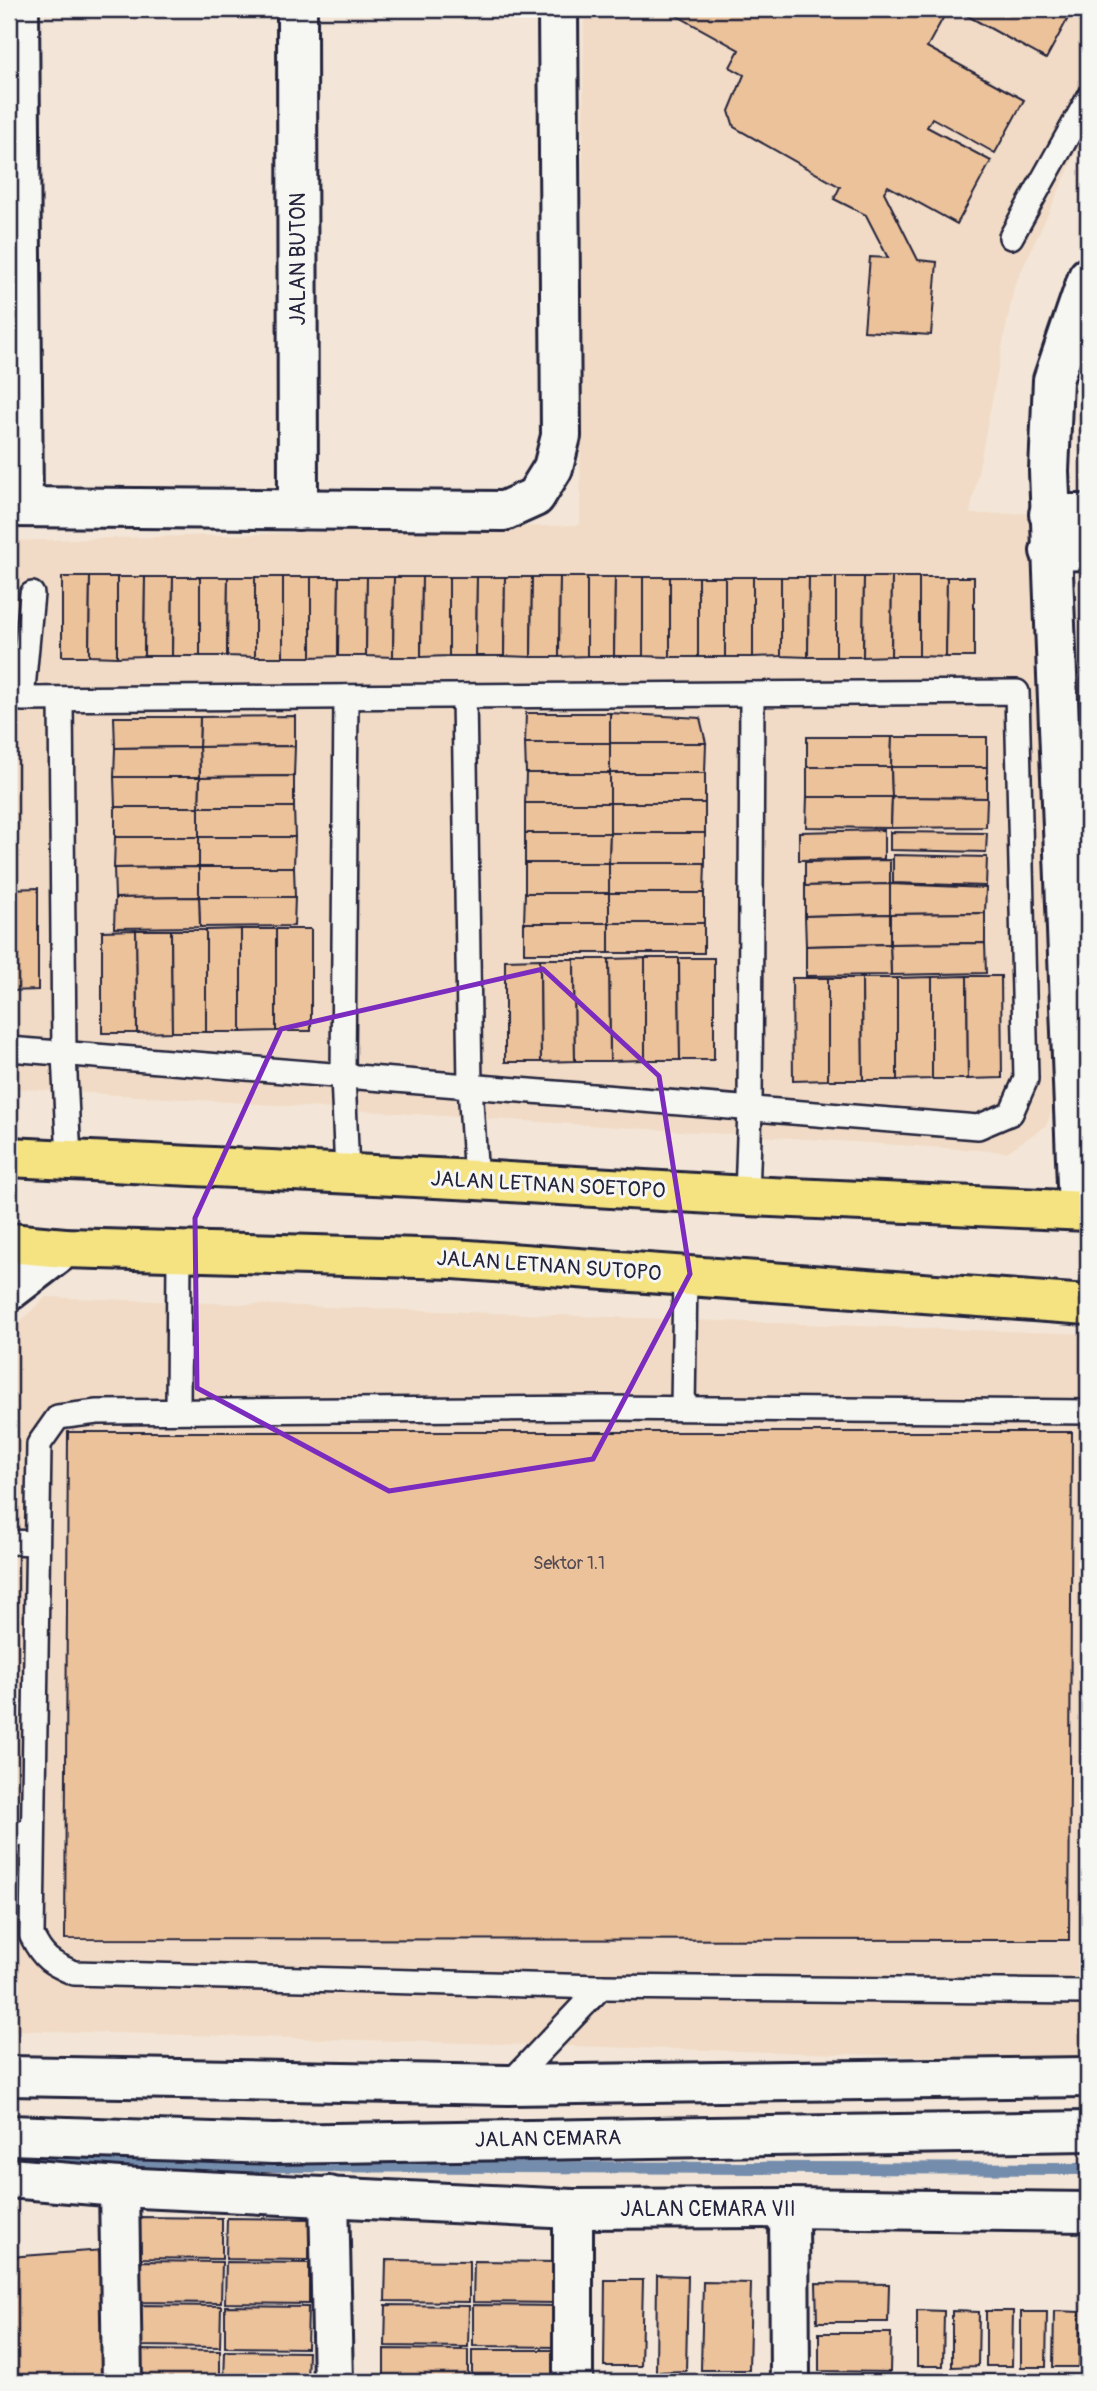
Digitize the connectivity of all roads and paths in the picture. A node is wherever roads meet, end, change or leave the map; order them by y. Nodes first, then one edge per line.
1 (19, 9) edge
2 (297, 9) edge
3 (558, 9) edge
4 (1088, 99) edge
5 (1012, 237) dead end
6 (1088, 277) edge
7 (16, 507) edge
8 (298, 510) junction
9 (1088, 514) edge
10 (1050, 532) junction
11 (1088, 550) edge
12 (32, 594) dead end
13 (752, 694) junction
14 (464, 696) junction
15 (346, 697) junction
16 (61, 700) junction
17 (9, 1049) edge
18 (64, 1054) junction
19 (343, 1075) junction
20 (470, 1086) junction
21 (750, 1108) junction
22 (9, 1157) edge
23 (69, 1160) junction
24 (347, 1174) junction
25 (476, 1180) junction
26 (747, 1196) junction
27 (1083, 1210) edge
28 (9, 1243) edge
29 (65, 1248) junction
30 (179, 1251) junction
31 (685, 1275) junction
32 (9, 1291) edge
33 (1088, 1305) edge
34 (683, 1408) junction
35 (178, 1411) junction
36 (1088, 1412) edge
37 (9, 1542) edge
38 (37, 1543) junction
39 (33, 1829) junction
40 (9, 1838) edge
41 (601, 1987) junction
42 (1088, 1992) edge
43 (9, 2076) edge
44 (1088, 2077) edge
45 (508, 2085) junction
46 (1088, 2131) edge
47 (9, 2135) edge
48 (9, 2178) edge
49 (119, 2187) junction
50 (329, 2196) junction
51 (789, 2208) junction
52 (573, 2209) junction
53 (1088, 2212) edge
54 (122, 2382) edge
55 (333, 2382) edge
56 (573, 2382) edge
57 (790, 2382) edge

1 - 7 street
2 - 8 street, JALAN BUTON
3 - 8 street
4 - 5 lane
6 - 10 street
7 - 8 street
9 - 10 street
10 - 11 street
10 - 27 street
12 - 16 lane
13 - 14 lane
13 - 21 lane
13 - 21 lane
14 - 15 lane
14 - 20 lane
15 - 16 lane
15 - 19 lane
16 - 18 lane
17 - 18 lane
18 - 19 lane
18 - 23 lane
19 - 20 lane
19 - 24 lane
20 - 21 lane
20 - 25 lane
21 - 26 lane
22 - 23 main road, JALAN LETNAN SOETOPO
23 - 24 main road, JALAN LETNAN SOETOPO
24 - 25 main road, JALAN LETNAN SOETOPO
25 - 26 main road, JALAN LETNAN SOETOPO
26 - 27 main road, JALAN LETNAN SOETOPO
28 - 29 main road, JALAN LETNAN SUTOPO
29 - 30 main road, JALAN LETNAN SUTOPO
29 - 32 street
30 - 31 main road, JALAN LETNAN SUTOPO
30 - 35 lane
31 - 33 main road, JALAN LETNAN SUTOPO
31 - 34 lane
34 - 35 lane
34 - 36 lane
35 - 38 lane
37 - 38 lane
38 - 39 lane
39 - 40 lane
39 - 41 lane
41 - 42 lane
41 - 45 lane
43 - 45 street
44 - 45 street
46 - 47 street, JALAN CEMARA
48 - 49 street, JALAN CEMARA VII
49 - 50 street, JALAN CEMARA VII
49 - 54 street
50 - 52 street, JALAN CEMARA VII
50 - 55 street
51 - 52 street, JALAN CEMARA VII
51 - 53 street, JALAN CEMARA VII
51 - 57 street
52 - 56 street

